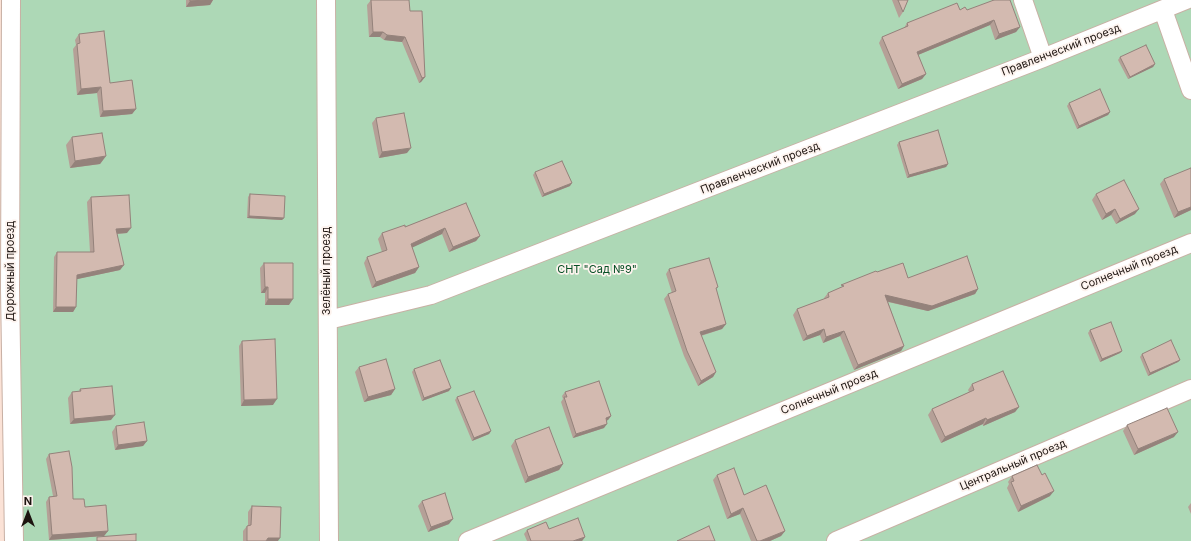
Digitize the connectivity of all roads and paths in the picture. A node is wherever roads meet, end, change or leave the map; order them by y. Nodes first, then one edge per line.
1 (11, 0) edge
2 (326, 0) edge
3 (1023, 0) edge
4 (1186, 0) edge
5 (1163, 10) junction
6 (1043, 58) junction
7 (1191, 90) edge
8 (1191, 243) edge
9 (328, 320) junction
10 (1191, 389) edge
11 (14, 541) edge
12 (329, 541) edge
13 (468, 541) edge
14 (836, 541) edge

1 - 11 street, Дорожный проезд
2 - 9 street, Зелёный проезд
3 - 6 street
4 - 5 street, Правленческий проезд
5 - 6 street, Правленческий проезд
5 - 7 street
6 - 9 street, Правленческий проезд
8 - 13 street, Солнечный проезд
9 - 12 street, Зелёный проезд
10 - 14 street, Центральный проезд

